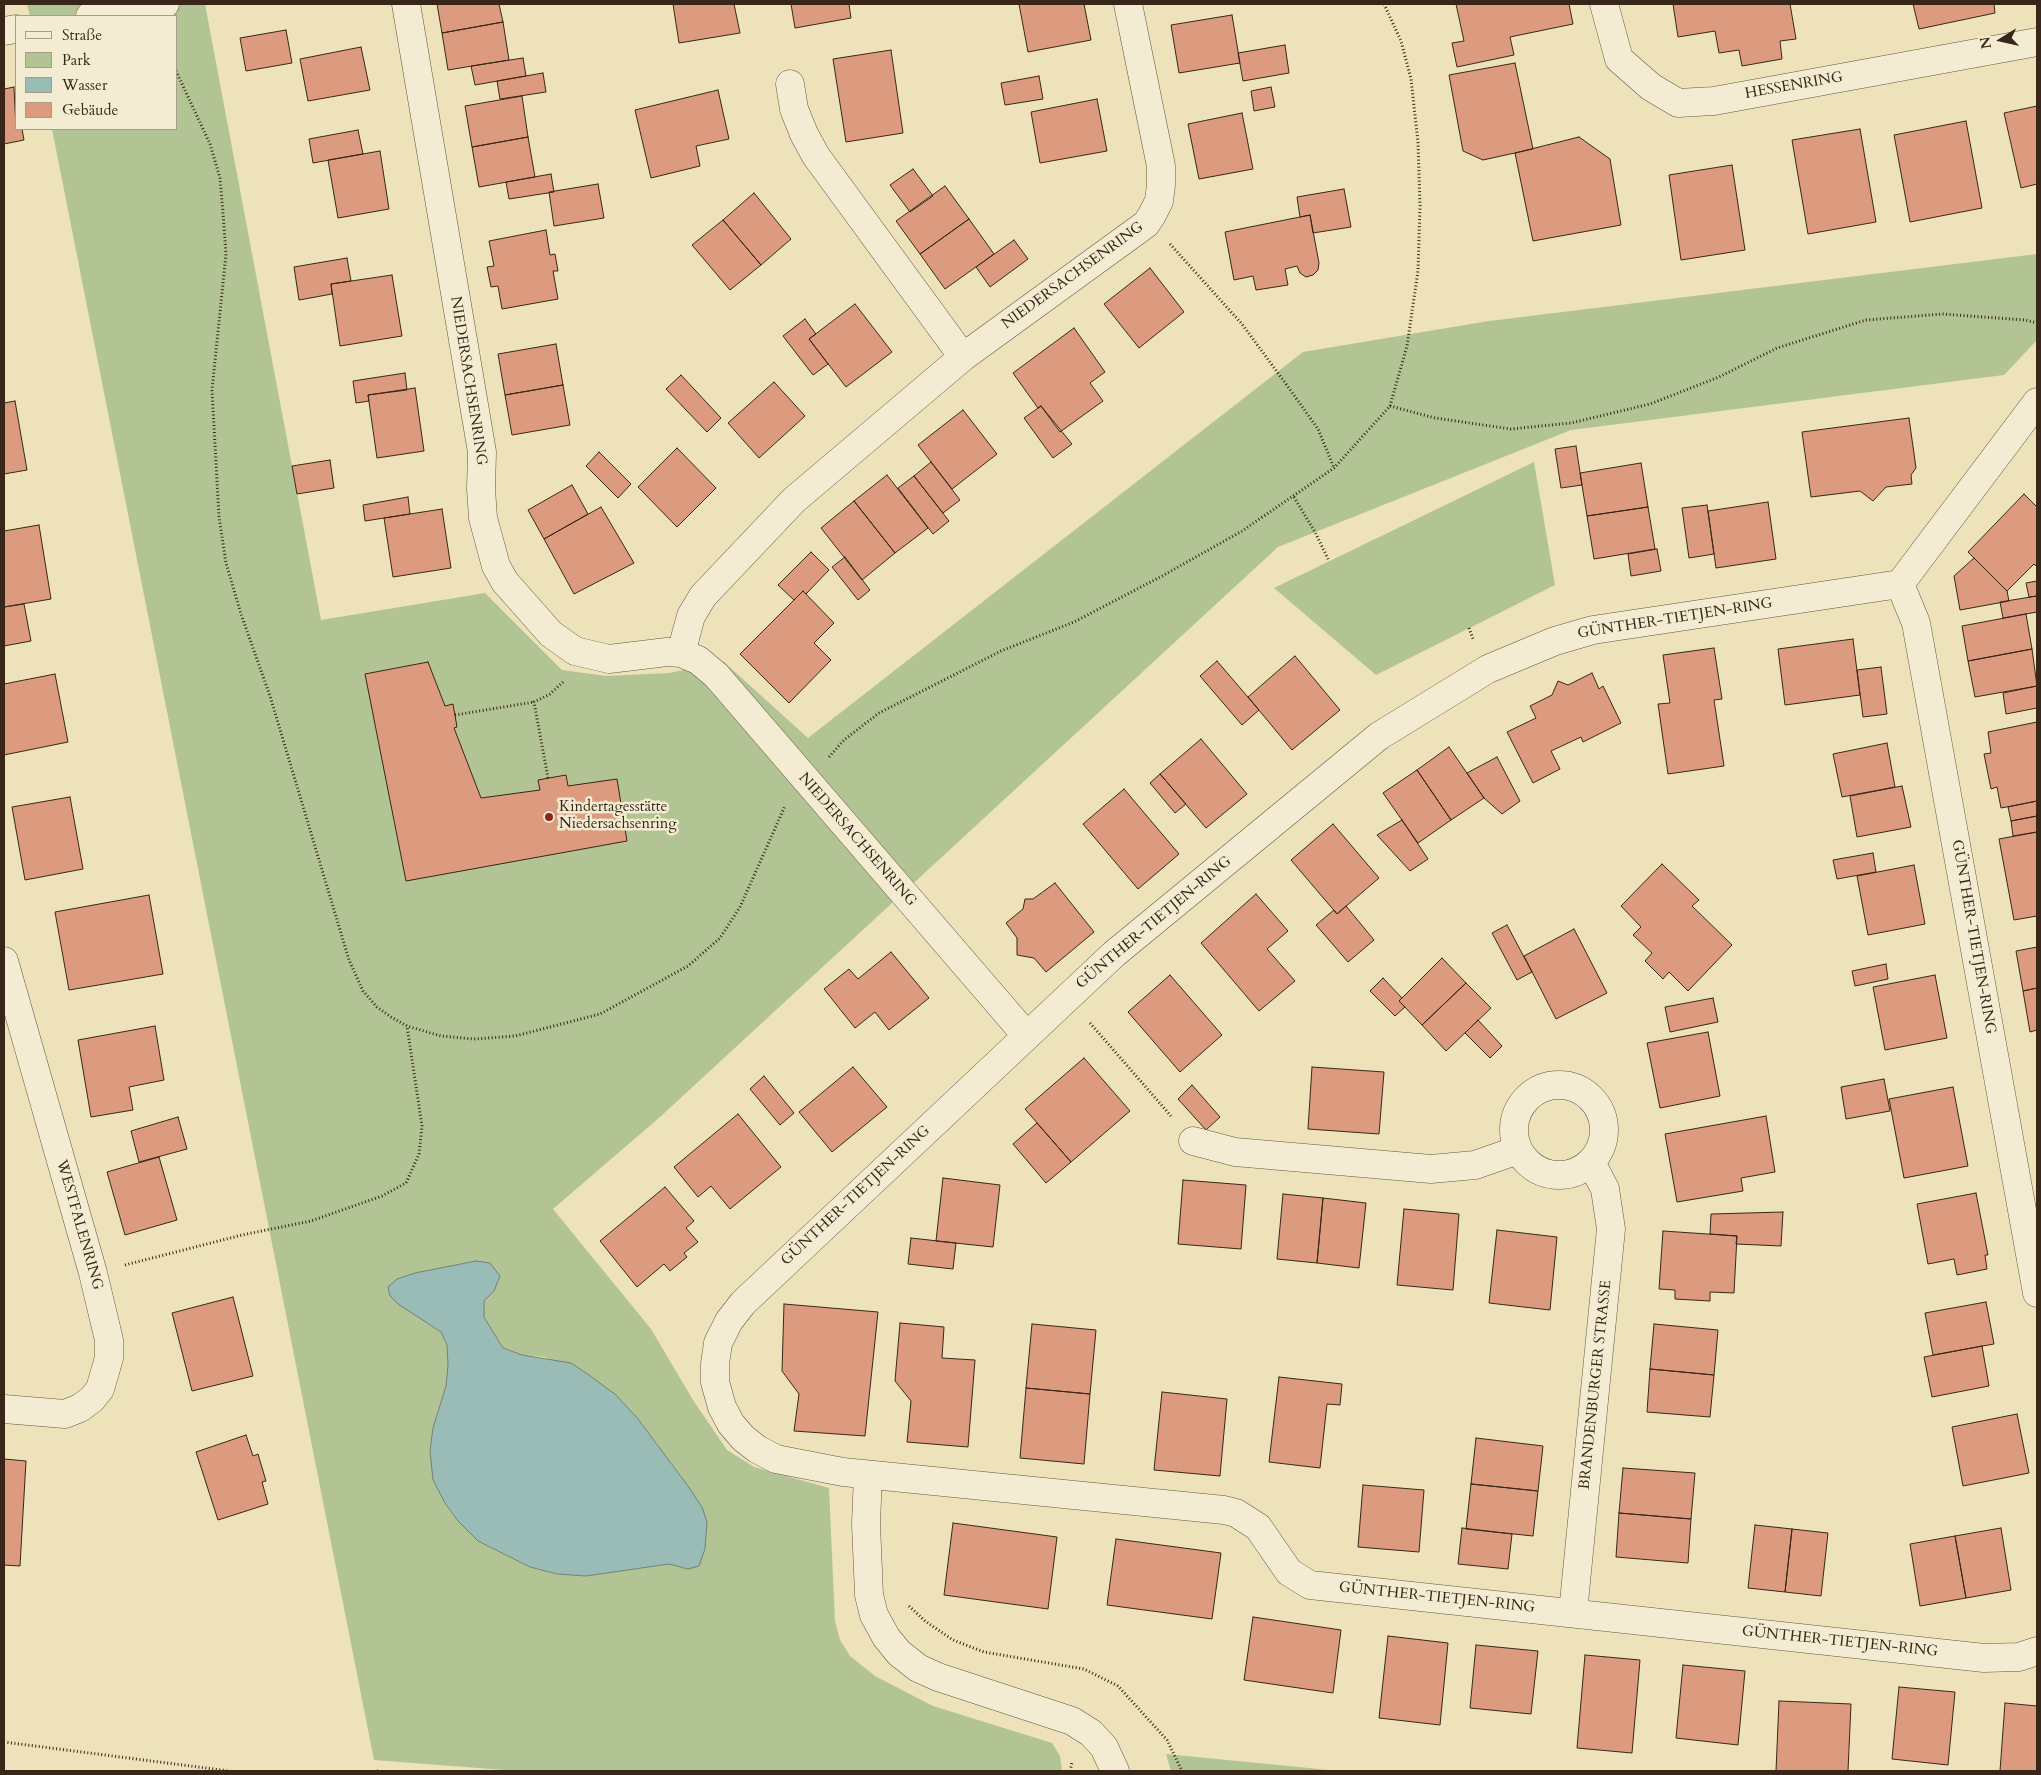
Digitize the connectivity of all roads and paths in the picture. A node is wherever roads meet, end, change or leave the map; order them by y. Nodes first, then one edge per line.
1 (165, 4) edge
2 (406, 4) edge
3 (1128, 4) edge
4 (1604, 4) edge
5 (96, 15) edge
6 (2037, 42) edge
7 (790, 84) dead end
8 (1146, 224) junction
9 (2037, 323) edge
10 (963, 356) junction
11 (2037, 402) edge
12 (1390, 406) dead end
13 (1334, 468) dead end
14 (1294, 497) dead end
15 (1328, 561) dead end
16 (1900, 584) junction
17 (681, 653) junction
18 (592, 657) junction
19 (534, 702) junction
20 (455, 715) dead end
21 (548, 778) dead end
22 (4, 961) edge
23 (1068, 997) junction
24 (407, 1026) dead end
25 (1026, 1035) junction
26 (1193, 1141) joint
27 (1518, 1150) junction
28 (1591, 1162) junction
29 (93, 1273) junction
30 (2037, 1293) edge
31 (4, 1410) edge
32 (868, 1475) junction
33 (907, 1605) dead end
34 (1573, 1612) junction
35 (2037, 1651) edge
36 (4, 1742) edge
37 (229, 1771) edge
38 (1115, 1771) edge
39 (1182, 1771) edge

1 - 5 street
2 - 18 street, NIEDERSACHSENRING
3 - 8 street, NIEDERSACHSENRING
4 - 6 street, HESSENRING
7 - 10 street
8 - 10 street, NIEDERSACHSENRING
8 - 13 path
9 - 12 path
10 - 17 street, NIEDERSACHSENRING
11 - 16 street
14 - 15 path
16 - 23 street, GÜNTHER-TIETJEN-RING
16 - 30 street, GÜNTHER-TIETJEN-RING
17 - 18 street, NIEDERSACHSENRING
17 - 25 street, NIEDERSACHSENRING
18 - 19 path
19 - 20 path
19 - 21 path
22 - 29 street, WESTFALENRING
23 - 25 street, GÜNTHER-TIETJEN-RING
23 - 26 path
24 - 29 path
25 - 32 street, GÜNTHER-TIETJEN-RING
26 - 27 street
27 - 28 street
27 - 28 street
28 - 34 street, BRANDENBURGER STRASSE
29 - 31 street, WESTFALENRING
32 - 34 street, GÜNTHER-TIETJEN-RING
32 - 38 street
33 - 39 path
34 - 35 street, GÜNTHER-TIETJEN-RING
36 - 37 path

